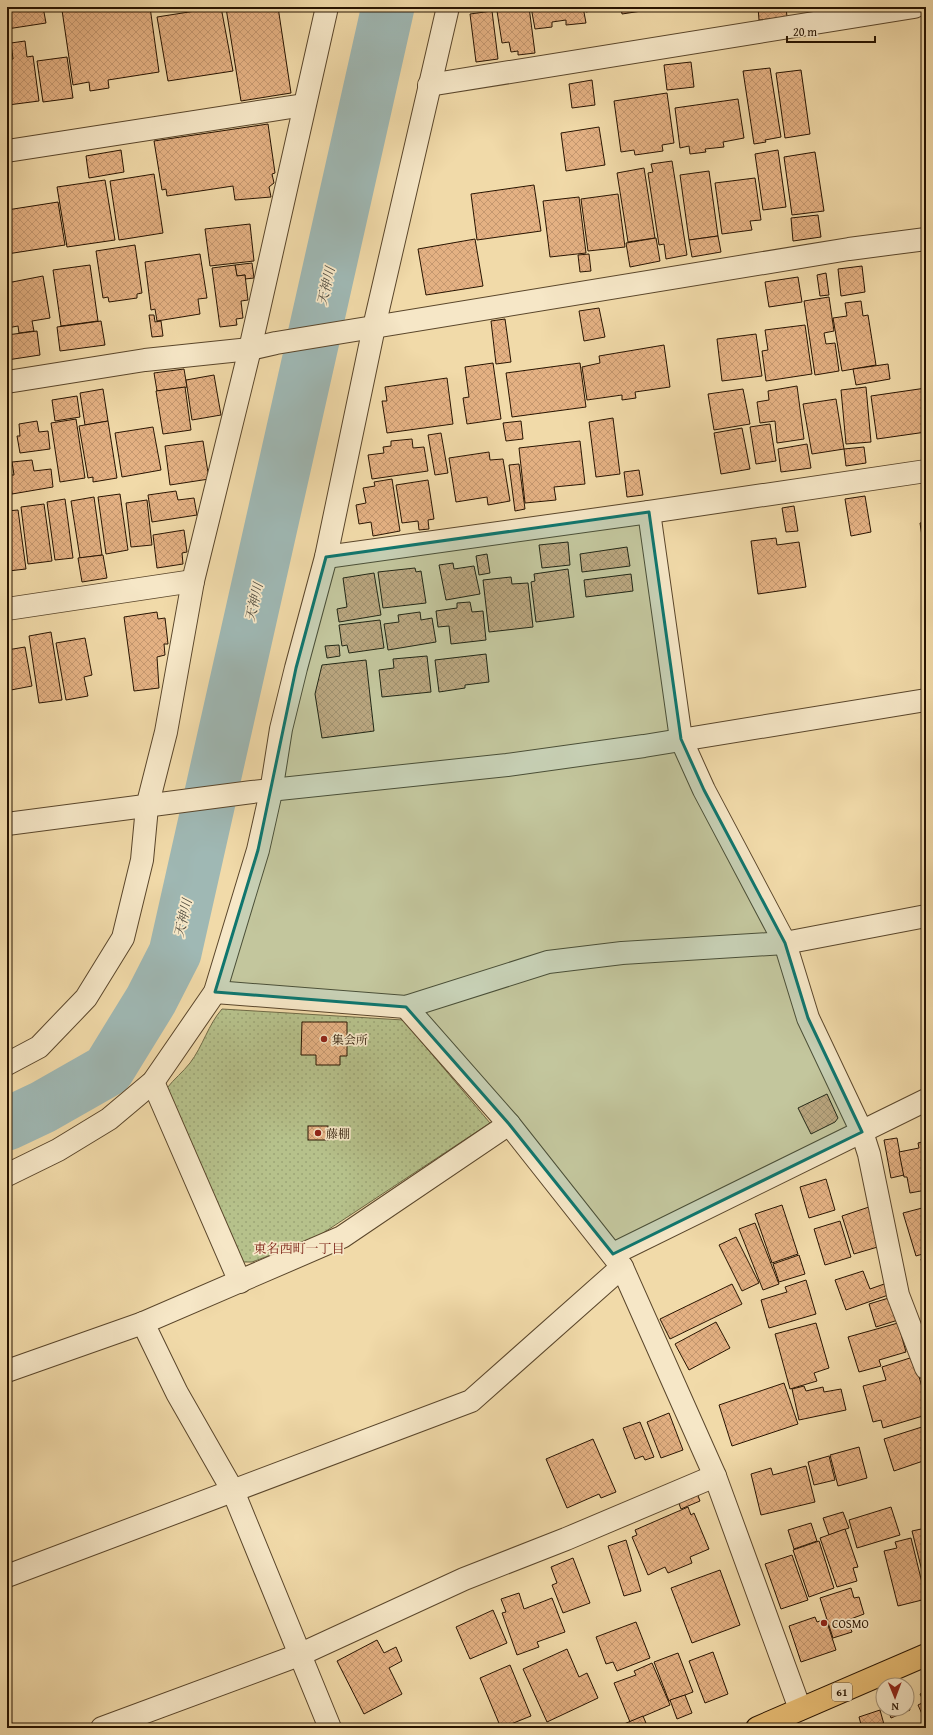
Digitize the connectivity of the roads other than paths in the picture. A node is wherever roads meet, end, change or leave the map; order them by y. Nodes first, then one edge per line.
1 (326, 7) edge
2 (448, 7) edge
3 (914, 7) edge
4 (429, 85) junction
5 (304, 105) junction
6 (7, 151) edge
7 (926, 239) edge
8 (368, 328) junction
9 (250, 349) junction
10 (7, 382) edge
11 (926, 471) edge
12 (649, 512) junction
13 (326, 556) junction
14 (193, 581) junction
15 (7, 609) edge
16 (926, 700) edge
17 (681, 739) junction
18 (262, 792) junction
19 (147, 807) junction
20 (7, 824) edge
21 (926, 916) edge
22 (785, 943) junction
23 (215, 992) junction
24 (406, 1007) junction
25 (7, 1064) edge
26 (152, 1082) junction
27 (926, 1100) edge
28 (509, 1124) junction
29 (862, 1132) junction
30 (7, 1175) edge
31 (617, 1260) junction
32 (240, 1282) junction
33 (143, 1323) junction
34 (920, 1336) edge
35 (926, 1368) edge
36 (7, 1371) edge
37 (715, 1476) junction
38 (233, 1491) junction
39 (7, 1576) edge
40 (299, 1655) junction
41 (926, 1655) edge
42 (800, 1709) junction
43 (102, 1728) edge
44 (330, 1728) edge
45 (757, 1728) edge

1 - 5 street
2 - 4 street
3 - 4 street
4 - 8 street
5 - 6 street
5 - 9 street
7 - 8 street
8 - 9 street
8 - 13 street
9 - 10 street
9 - 14 street
11 - 12 street
12 - 13 street
12 - 17 street
13 - 18 street
14 - 15 street
14 - 19 street
16 - 17 street
17 - 18 street
17 - 22 street
18 - 19 street
18 - 23 street
19 - 20 street
19 - 25 street
21 - 22 street
22 - 24 street
22 - 29 street
23 - 24 street
23 - 26 street
24 - 28 street
26 - 30 street
26 - 32 street
27 - 29 street
28 - 31 street
28 - 32 street
29 - 31 street
29 - 34 street
31 - 37 street
31 - 38 street
32 - 33 street
33 - 36 street
33 - 38 street
34 - 35 street
37 - 40 street
37 - 42 street
38 - 39 street
38 - 40 street
40 - 43 street
40 - 44 street
41 - 42 main road, 61
42 - 45 main road, 61

